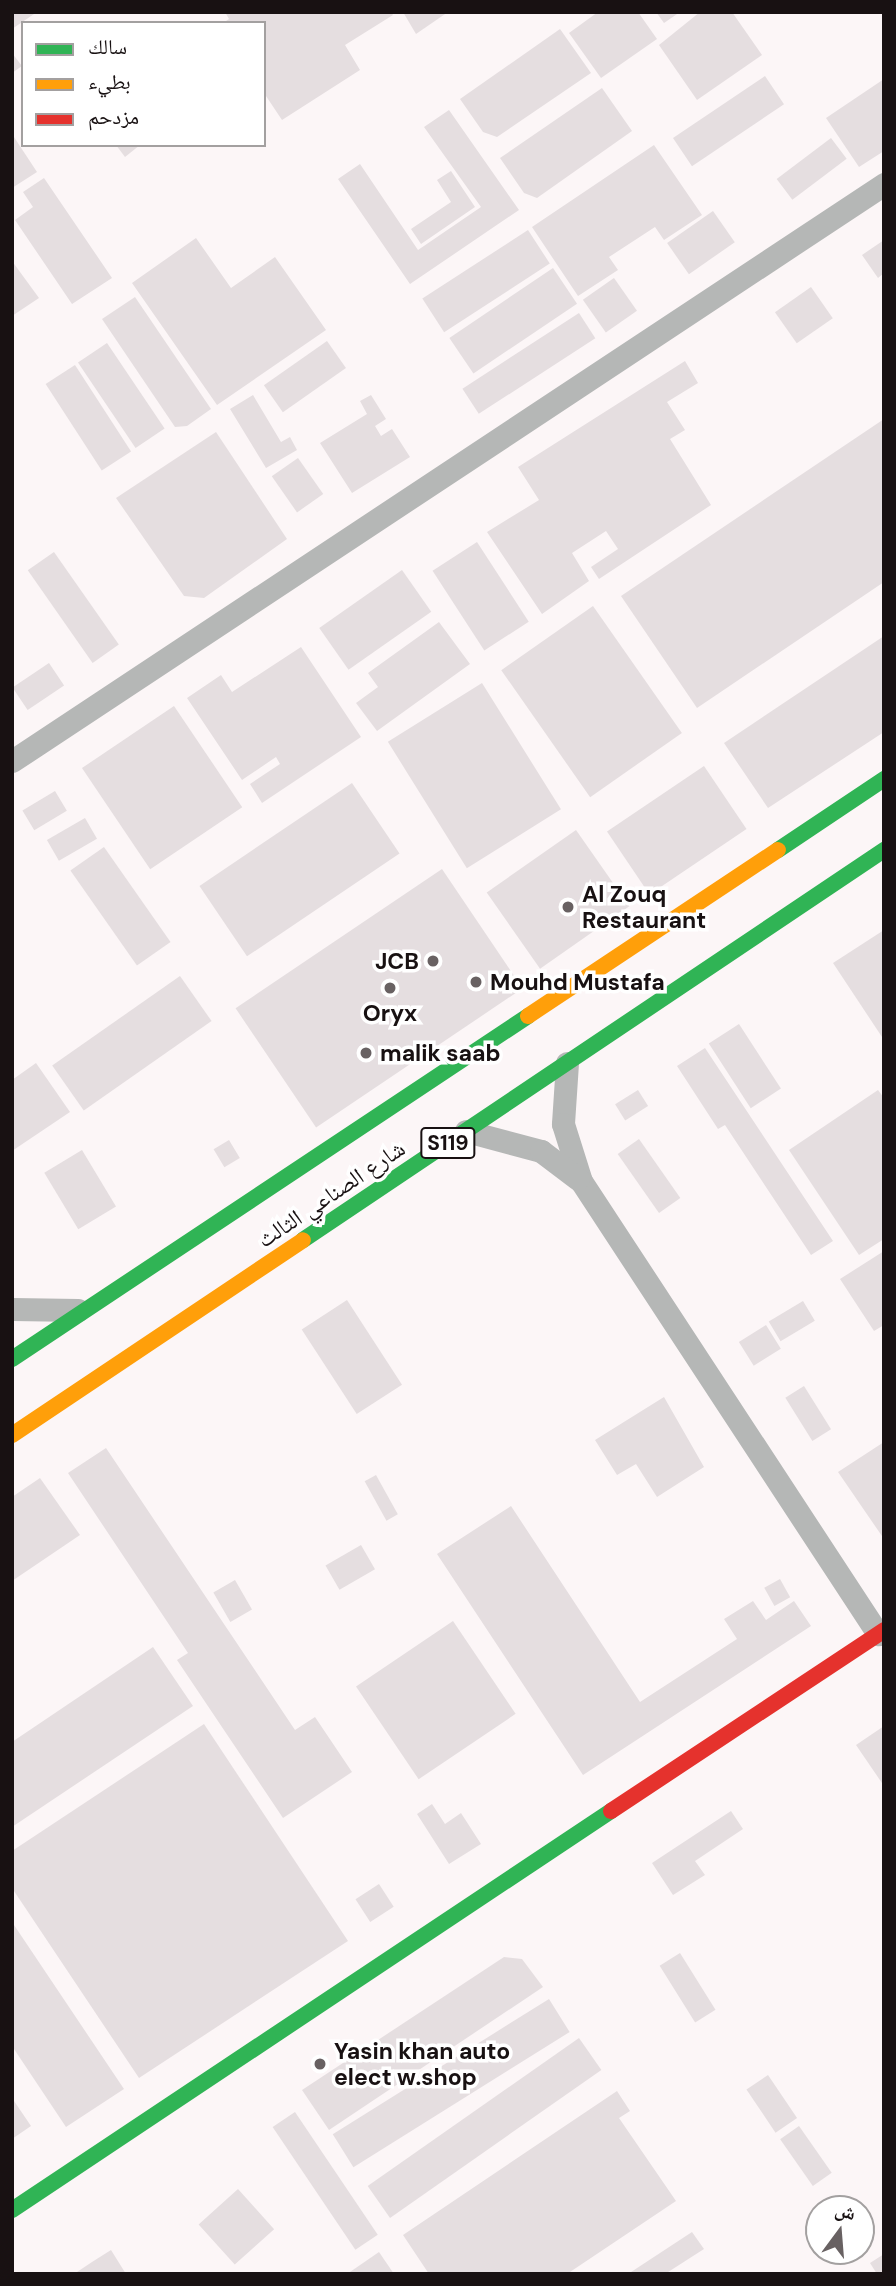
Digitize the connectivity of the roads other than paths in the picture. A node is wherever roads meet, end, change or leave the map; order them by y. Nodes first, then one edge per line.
1 (884, 184) edge
2 (12, 761) edge
3 (884, 779) edge
4 (884, 850) edge
5 (567, 1063) junction
6 (466, 1131) junction
7 (581, 1181) junction
8 (88, 1308) junction
9 (12, 1309) edge
10 (12, 1359) edge
11 (12, 1434) edge
12 (881, 1632) edge
13 (12, 2210) edge

1 - 2 street
3 - 8 main road, شارع الصناعي الثالث / S119
4 - 5 main road, شارع الصناعي الثالث / S119
5 - 6 main road, شارع الصناعي الثالث / S119
5 - 7 street
6 - 7 street
6 - 11 main road, شارع الصناعي الثالث / S119
7 - 12 street
8 - 9 street
8 - 10 main road, شارع الصناعي الثالث / S119
12 - 13 main road

